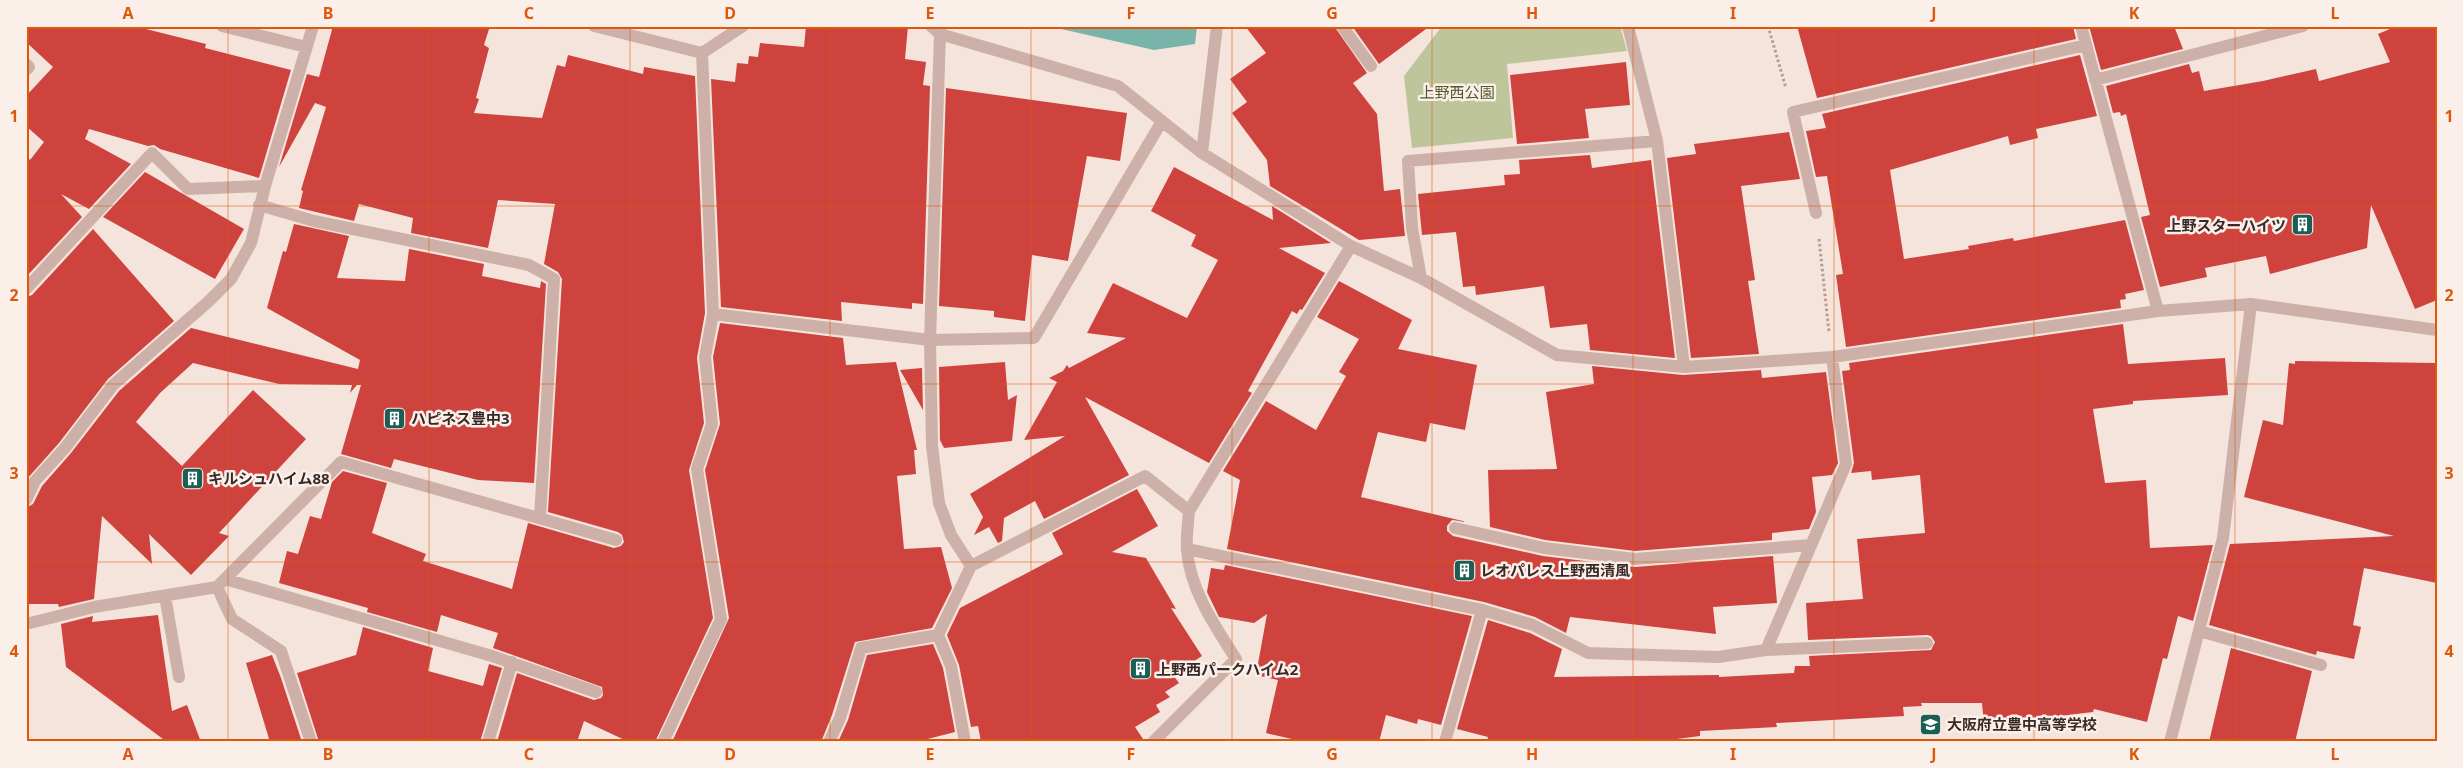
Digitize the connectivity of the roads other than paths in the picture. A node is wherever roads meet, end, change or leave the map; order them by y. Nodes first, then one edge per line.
1 (222, 26) edge
2 (313, 26) edge
3 (594, 26) edge
4 (743, 26) edge
5 (1342, 26) edge
6 (1628, 26) edge
7 (2081, 26) edge
8 (2303, 26) edge
9 (1218, 28) edge
10 (935, 30) edge
11 (2086, 45) junction
12 (306, 47) junction
13 (702, 53) junction
14 (1371, 66) dead end
15 (2095, 80) junction
16 (1162, 121) junction
17 (1657, 141) junction
18 (1202, 153) junction
19 (265, 186) junction
20 (259, 205) junction
21 (1816, 213) road end
22 (1351, 246) junction
23 (1421, 278) junction
24 (26, 289) edge
25 (2251, 304) junction
26 (2158, 311) junction
27 (713, 314) junction
28 (2437, 330) edge
29 (930, 340) junction
30 (1832, 357) junction
31 (1684, 367) junction
32 (26, 500) edge
33 (1189, 511) junction
34 (540, 518) junction
35 (1455, 528) dead end
36 (616, 540) dead end
37 (1812, 545) junction
38 (1187, 549) junction
39 (971, 566) junction
40 (221, 583) junction
41 (165, 596) junction
42 (1482, 610) junction
43 (26, 624) edge
44 (2199, 631) junction
45 (938, 635) junction
46 (1927, 643) dead end
47 (1766, 650) junction
48 (512, 662) junction
49 (2321, 665) dead end
50 (178, 677) dead end
51 (596, 692) dead end
52 (311, 742) edge
53 (488, 742) edge
54 (663, 742) edge
55 (829, 742) edge
56 (965, 742) edge
57 (1153, 742) edge
58 (1445, 742) edge
59 (2170, 742) edge

1 - 12 street
2 - 12 street
3 - 13 street
4 - 13 street
5 - 14 street
6 - 17 street
7 - 11 street
8 - 15 street
9 - 18 street
10 - 16 street
10 - 29 street
11 - 15 street
11 - 21 street
12 - 19 street
13 - 27 street
15 - 26 street
16 - 18 street
16 - 29 street
17 - 23 street
17 - 31 street
18 - 22 street
19 - 20 street
19 - 24 street
20 - 32 street
20 - 34 street
22 - 23 street
22 - 33 street
23 - 31 street
25 - 26 street
25 - 28 street
25 - 44 street
26 - 30 street
27 - 29 street
27 - 54 street
29 - 39 street
30 - 31 street
30 - 37 street
33 - 38 street
33 - 39 street
34 - 36 street
34 - 40 street
35 - 37 street
37 - 47 street
38 - 42 street
38 - 57 street
39 - 45 street
40 - 41 street
40 - 48 street
40 - 52 street
41 - 43 street
41 - 50 street
42 - 47 street
42 - 58 street
44 - 49 street
44 - 59 street
45 - 55 street
45 - 56 street
46 - 47 street
48 - 51 street
48 - 53 street

